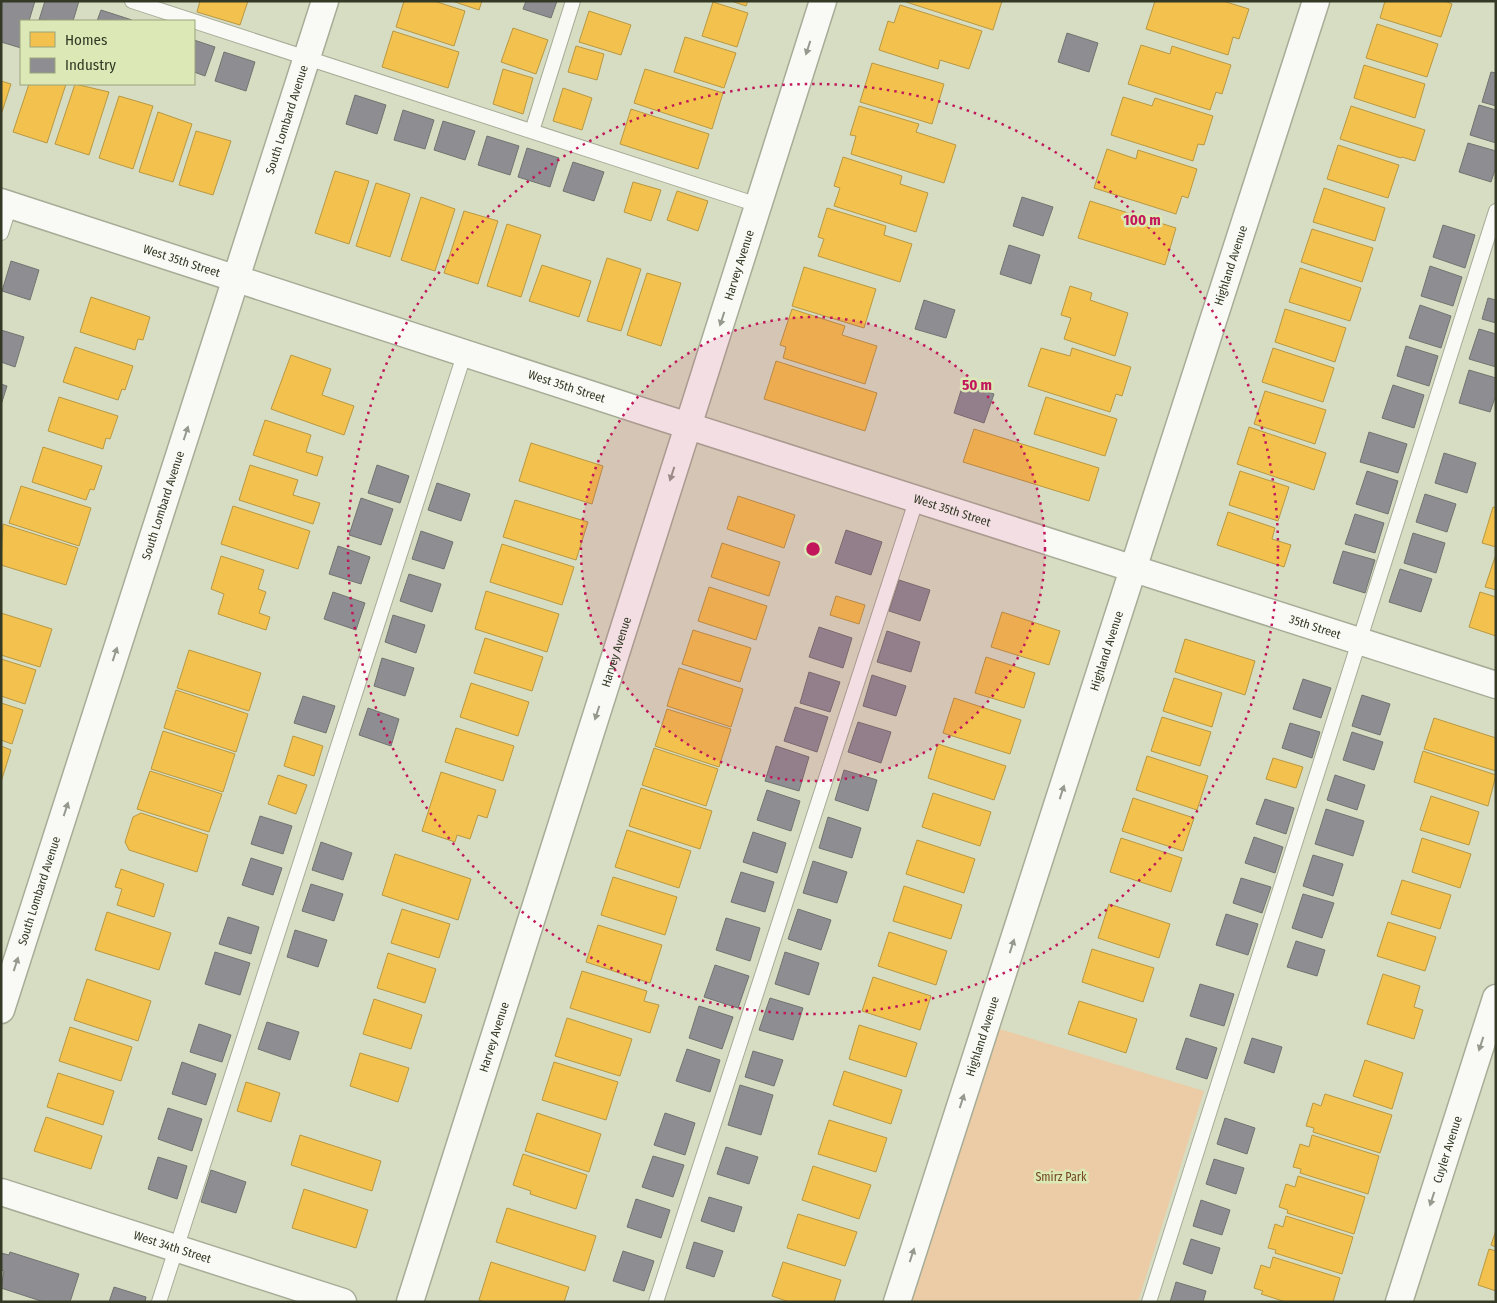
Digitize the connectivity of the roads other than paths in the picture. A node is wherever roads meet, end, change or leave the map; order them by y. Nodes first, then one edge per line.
1 (132, 1) edge
2 (325, 1) edge
3 (573, 1) edge
4 (823, 1) edge
5 (1316, 1) edge
6 (191, 20) edge
7 (195, 21) edge
8 (307, 57) junction
9 (532, 130) junction
10 (6, 204) edge
11 (758, 204) junction
12 (1496, 212) edge
13 (1, 233) edge
14 (235, 278) junction
15 (465, 352) junction
16 (688, 426) junction
17 (917, 498) junction
18 (1134, 568) junction
19 (1359, 640) junction
20 (1496, 685) edge
21 (1496, 998) edge
22 (1, 1010) edge
23 (1, 1192) edge
24 (177, 1248) junction
25 (159, 1302) edge
26 (343, 1302) edge
27 (410, 1302) edge
28 (656, 1302) edge
29 (897, 1302) edge
30 (1149, 1302) edge
31 (1399, 1302) edge

1 - 6 lane
2 - 8 street, South Lombard Avenue
3 - 9 lane
4 -> 11 street, Harvey Avenue
5 - 18 street, Highland Avenue
7 - 8 lane
8 - 9 lane
8 - 14 street, South Lombard Avenue
9 - 11 lane
10 - 13 lane
10 - 14 street, West 35th Street
11 -> 16 street, Harvey Avenue
12 - 19 lane
14 - 15 street, West 35th Street
22 -> 14 street, South Lombard Avenue
15 - 16 street, West 35th Street
15 - 24 lane
16 - 17 street, West 35th Street
16 -> 27 street, Harvey Avenue
17 - 18 street, West 35th Street
17 - 28 lane
18 - 19 street, 35th Street
29 -> 18 street, Highland Avenue
19 - 20 street, 35th Street
19 - 30 lane
21 -> 31 street, Cuyler Avenue
23 - 24 street, West 34th Street
24 - 25 lane
24 - 26 street, West 34th Street

